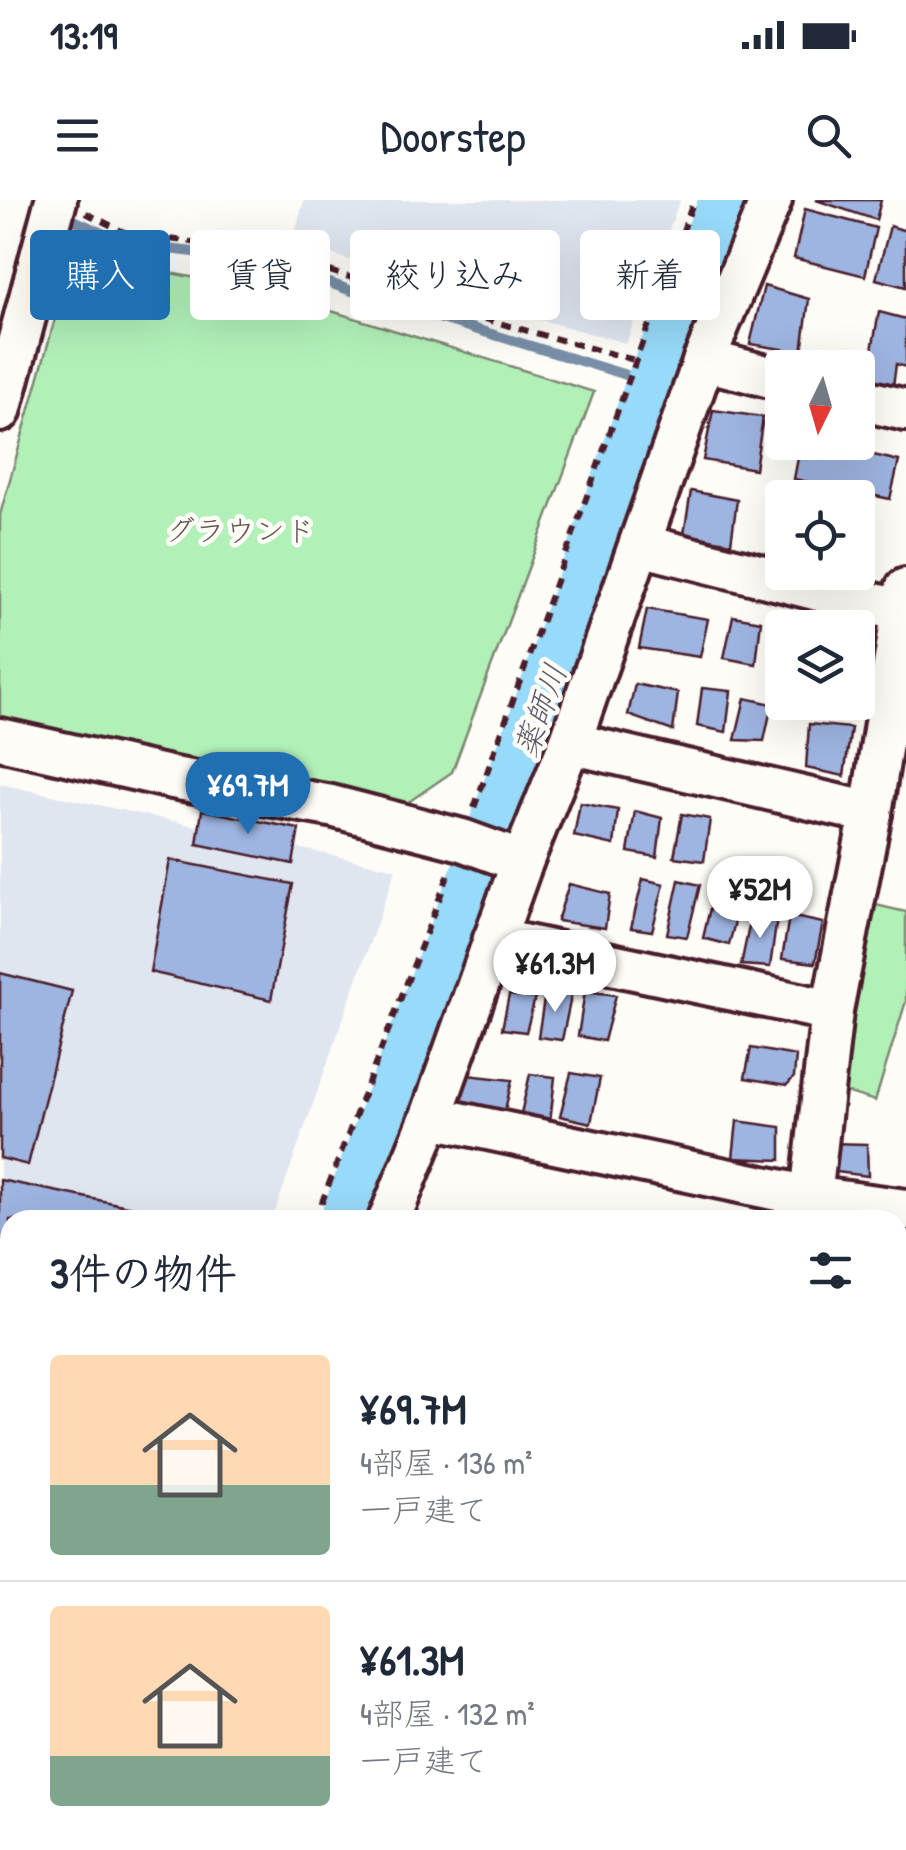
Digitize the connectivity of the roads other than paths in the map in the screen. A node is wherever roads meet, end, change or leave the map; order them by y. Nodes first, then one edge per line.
1 (771, 200) edge
2 (59, 209) edge
3 (704, 360) junction
4 (765, 376) edge
5 (875, 402) edge
6 (906, 410) edge
7 (0, 411) edge
8 (640, 545) junction
9 (904, 600) edge
10 (0, 740) edge
11 (570, 743) junction
12 (871, 813) junction
13 (515, 860) junction
14 (494, 939) junction
15 (832, 1011) junction
16 (431, 1117) junction
17 (809, 1208) edge
18 (392, 1210) edge
19 (906, 1210) edge

1 - 3 street
2 - 7 street
3 - 4 street
3 - 8 street
5 - 6 street
8 - 9 street
8 - 11 street
9 - 12 street
10 - 13 street
11 - 12 street
11 - 13 street
12 - 15 street
13 - 14 street
14 - 15 street
14 - 16 street
15 - 17 street
16 - 17 street
16 - 18 street
17 - 19 street

